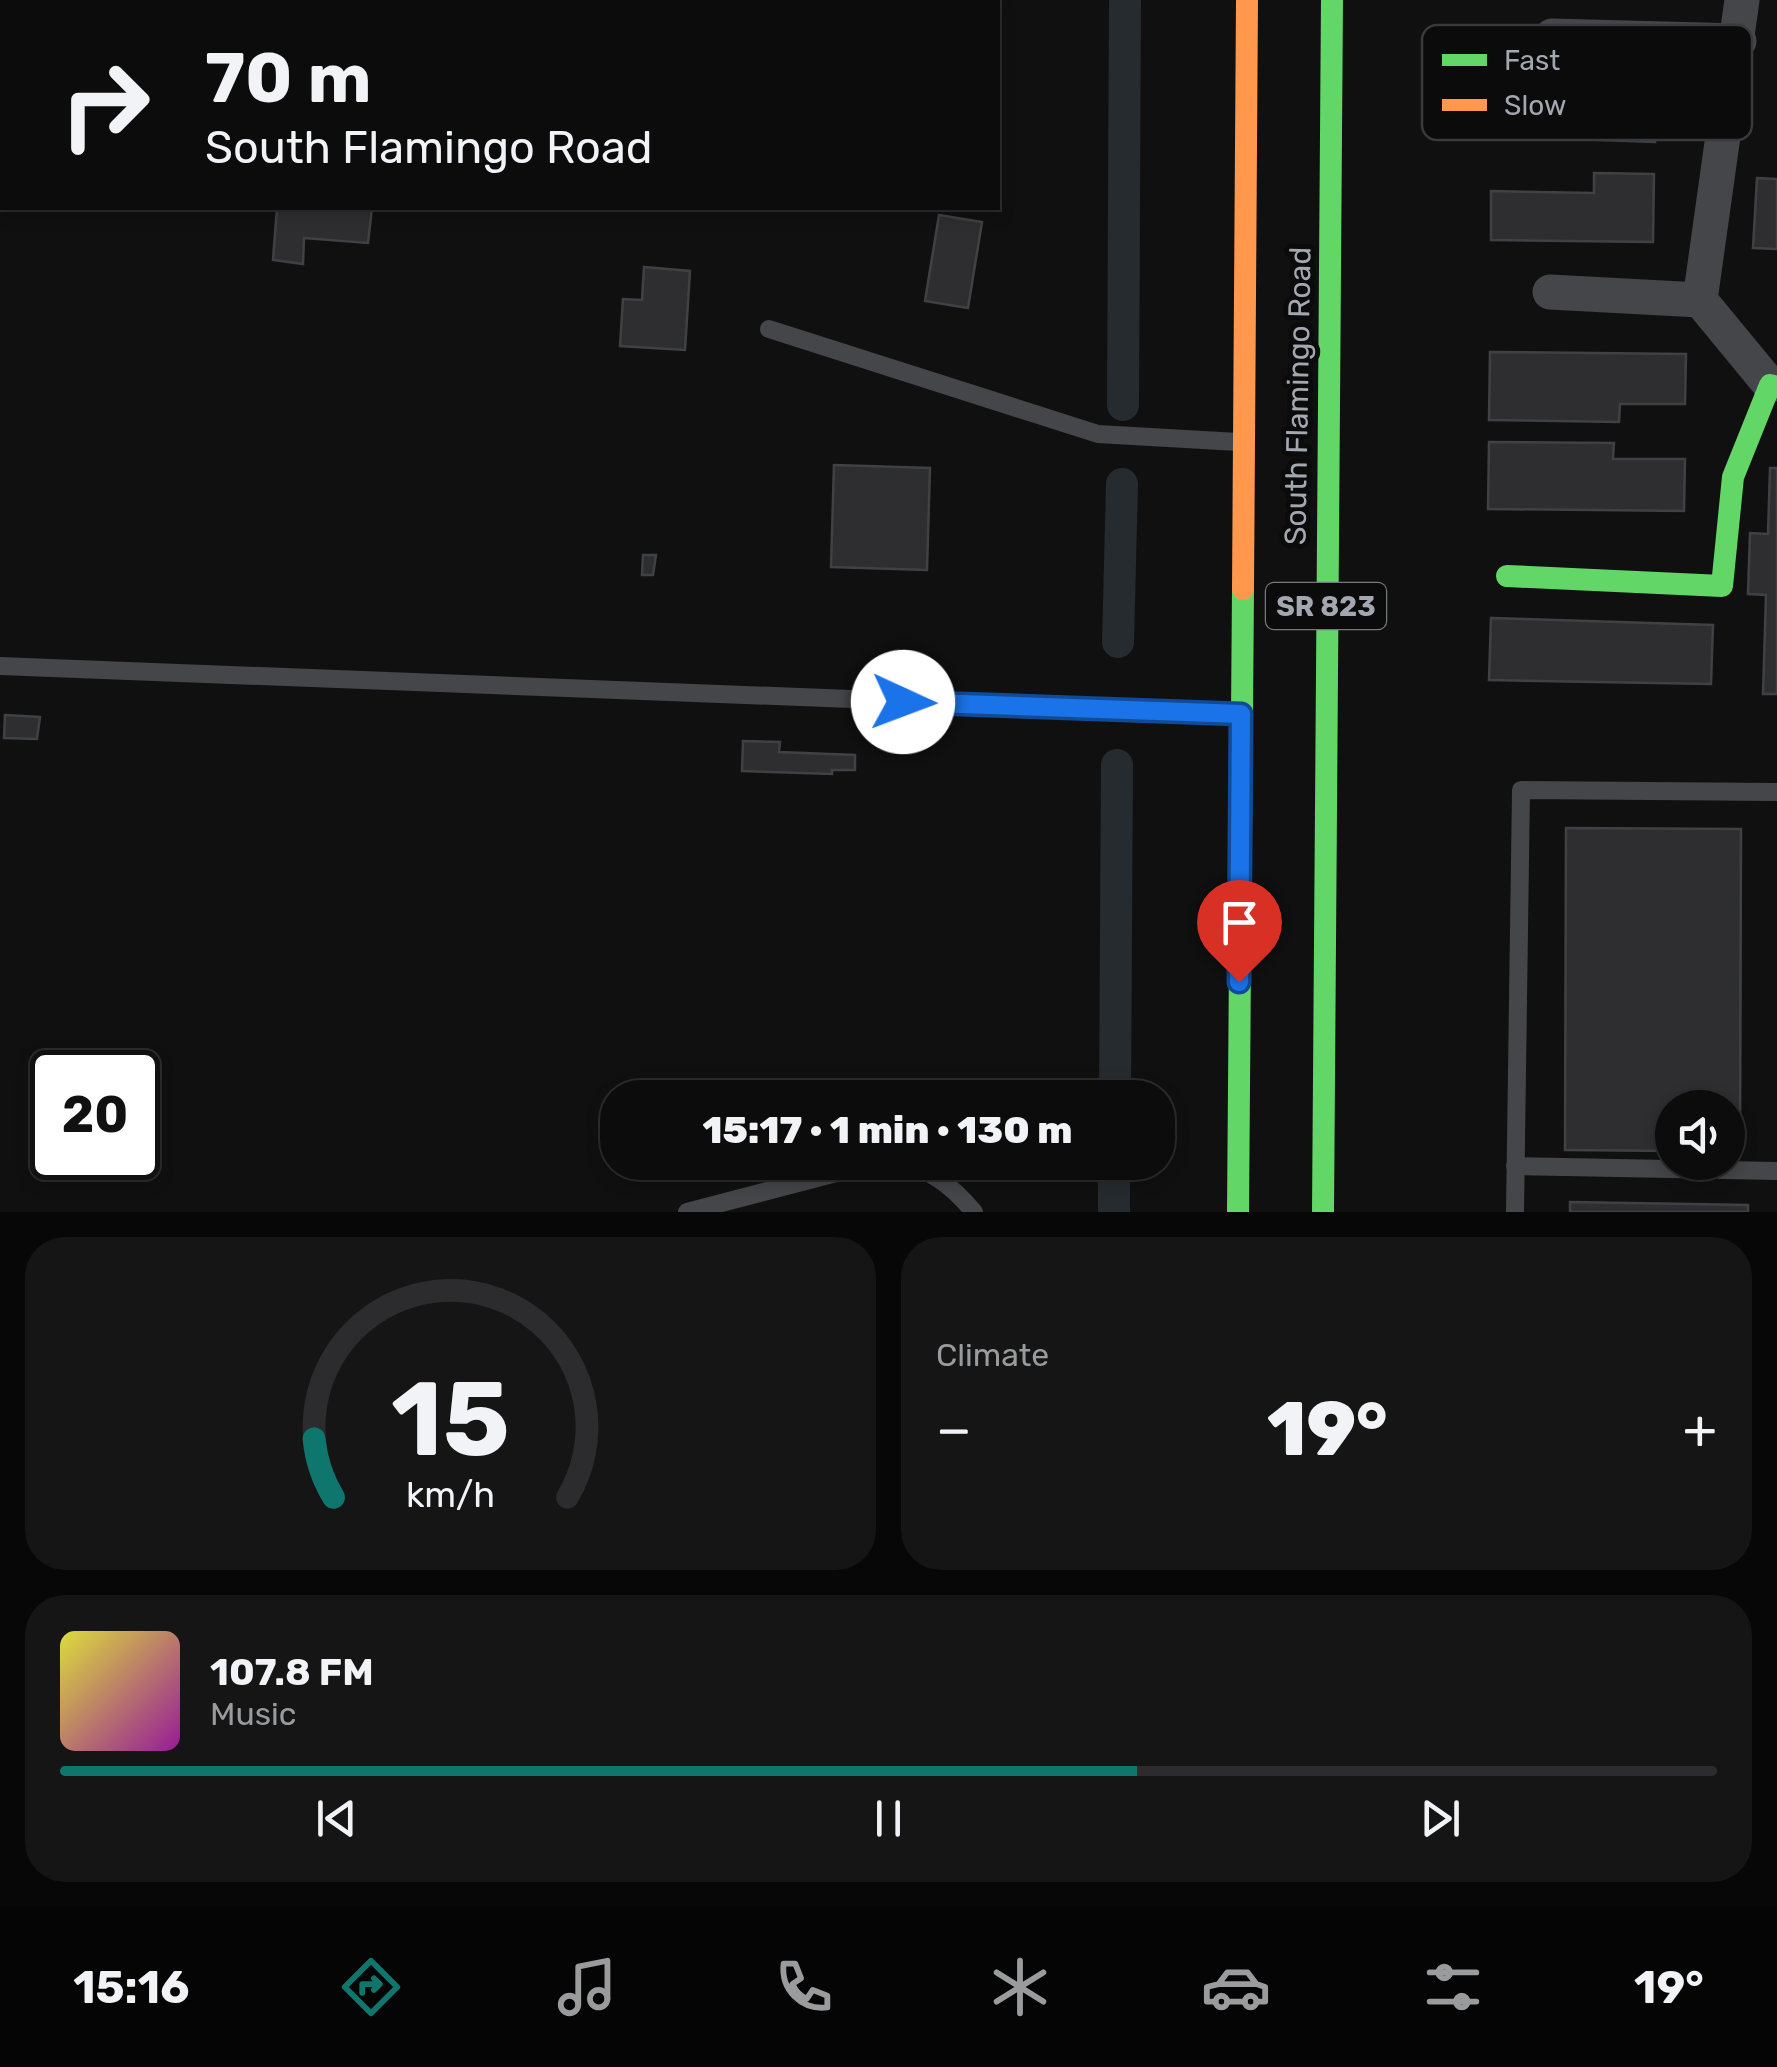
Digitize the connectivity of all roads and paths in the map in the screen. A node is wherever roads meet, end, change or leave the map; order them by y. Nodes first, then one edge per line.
1 (1248, 0) edge
2 (1332, 0) edge
3 (1742, 0) edge
4 (1740, 25) edge
5 (1724, 140) edge
6 (1550, 292) dead end
7 (1700, 300) junction
8 (769, 328) dead end
9 (1773, 386) edge
10 (1244, 442) junction
11 (1506, 576) dead end
12 (0, 666) edge
13 (1241, 714) junction
14 (1777, 792) edge
15 (1515, 1166) junction
16 (1777, 1171) edge
17 (809, 1180) edge
18 (942, 1180) edge
19 (687, 1212) edge
20 (974, 1212) edge
21 (1238, 1212) edge
22 (1323, 1212) edge
23 (1515, 1212) edge

1 - 10 main road, South Flamingo Road / SR 823
2 - 22 main road, South Flamingo Road / SR 823
3 - 4 street
5 - 7 street
6 - 7 street
7 - 9 street
8 - 10 lane
9 - 11 main road
10 - 13 main road, South Flamingo Road / SR 823
12 - 13 lane
13 - 21 main road, South Flamingo Road / SR 823
14 - 15 lane
15 - 16 lane
15 - 23 lane
17 - 19 lane
18 - 20 lane

